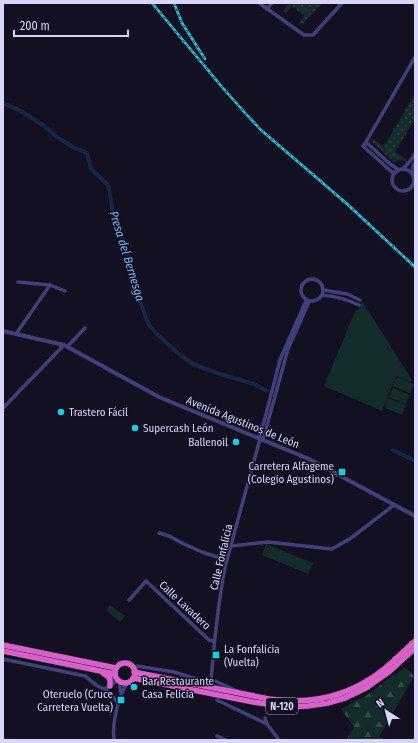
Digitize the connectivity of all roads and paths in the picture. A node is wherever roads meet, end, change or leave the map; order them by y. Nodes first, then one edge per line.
1 (259, 3) edge
2 (272, 3) edge
3 (342, 3) edge
4 (268, 9) junction
5 (415, 57) edge
6 (410, 65) junction
7 (415, 68) edge
8 (366, 142) junction
9 (415, 154) edge
10 (415, 163) edge
11 (401, 169) junction
12 (394, 174) junction
13 (413, 175) junction
14 (414, 183) edge
15 (411, 187) junction
16 (415, 189) edge
17 (18, 282) dead end
18 (50, 285) junction
19 (323, 290) junction
20 (65, 291) dead end
21 (322, 295) junction
22 (360, 300) dead end
23 (308, 301) junction
24 (359, 305) dead end
25 (85, 328) dead end
26 (3, 331) edge
27 (16, 334) junction
28 (66, 346) junction
29 (3, 408) edge
30 (261, 439) junction
31 (394, 505) junction
32 (415, 516) edge
33 (160, 533) dead end
34 (231, 546) junction
35 (227, 560) junction
36 (129, 600) dead end
37 (214, 641) junction
38 (415, 641) edge
39 (3, 646) edge
40 (415, 648) edge
41 (3, 651) edge
42 (3, 659) edge
43 (99, 671) junction
44 (133, 672) junction
45 (117, 676) junction
46 (211, 681) junction
47 (127, 682) junction
48 (110, 686) junction
49 (104, 689) junction
50 (121, 693) junction
51 (251, 696) junction
52 (217, 700) dead end
53 (118, 705) junction
54 (265, 718) dead end
55 (267, 724) junction
56 (217, 736) dead end
57 (114, 740) edge
58 (226, 740) edge
59 (279, 740) edge

1 - 4 street
2 - 4 street
3 - 4 street
5 - 6 street
6 - 7 street
6 - 8 street
8 - 11 street
8 - 12 street
9 - 11 street
10 - 13 street
11 - 12 street
11 - 13 street
12 - 15 street
13 - 14 street
14 - 15 street
15 - 16 street
17 - 18 street
18 - 20 street
18 - 27 street
19 - 21 street
19 - 22 street
19 - 23 street
21 - 23 street
21 - 24 street
23 - 30 street, Calle Fonfalicia
25 - 28 street
26 - 27 street, Avenida Agustinos de León
27 - 28 street, Avenida Agustinos de León
28 - 29 street
28 - 30 street, Avenida Agustinos de León
30 - 31 street, Avenida Agustinos de León
30 - 34 street, Calle Fonfalicia
31 - 32 street, Avenida Agustinos de León
31 - 34 street
33 - 35 street
34 - 35 street, Calle Fonfalicia
35 - 37 street, Calle Fonfalicia
36 - 37 street, Calle Lavadero
37 - 46 street, Calle Fonfalicia
38 - 51 highway, N-120
39 - 45 highway, N-120
40 - 44 highway, N-120
41 - 43 highway, N-120
42 - 49 street
43 - 45 highway, N-120
43 - 48 highway
44 - 45 highway, N-120
44 - 46 street
44 - 47 highway
44 - 51 highway, N-120
45 - 47 highway, N-120
45 - 48 street
45 - 50 street
46 - 51 street
47 - 50 street
48 - 49 street
49 - 53 street
50 - 53 street
52 - 55 street
53 - 57 street
54 - 55 street
55 - 59 street
56 - 58 street

